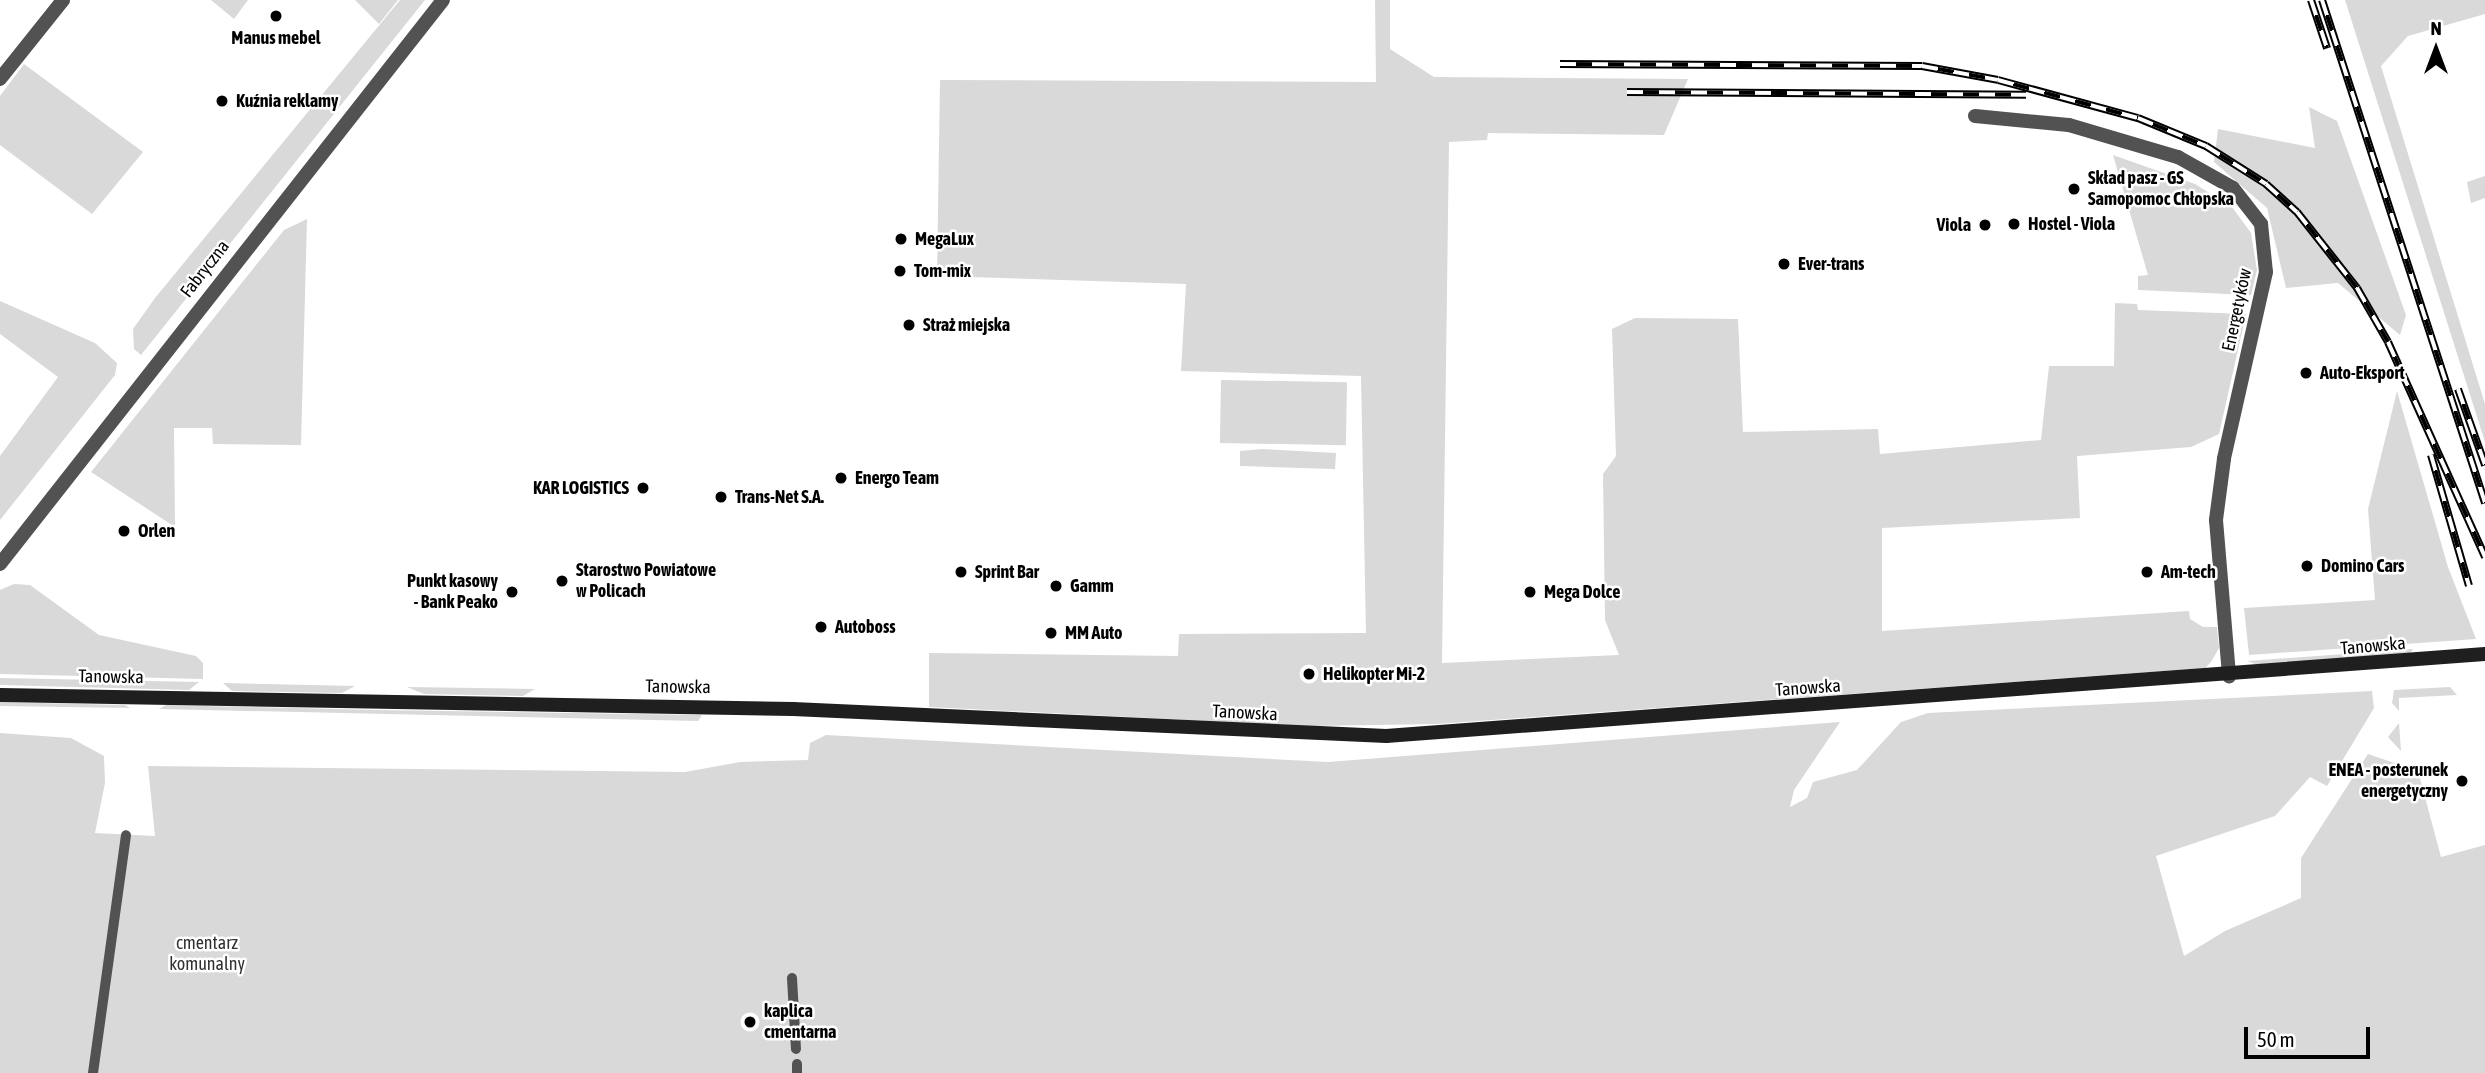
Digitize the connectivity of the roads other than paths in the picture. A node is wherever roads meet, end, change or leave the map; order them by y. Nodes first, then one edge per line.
1 (63, 0) edge
2 (443, 0) edge
3 (0, 79) edge
4 (1975, 116) dead end
5 (0, 564) edge
6 (2485, 655) edge
7 (2229, 676) junction
8 (0, 695) edge
9 (126, 835) dead end
10 (792, 978) dead end
11 (796, 1049) dead end
12 (93, 1073) edge

1 - 3 street
2 - 5 street, Fabryczna
4 - 7 street, Energetyków
6 - 7 main road, Tanowska
7 - 8 main road, Tanowska
9 - 12 street
10 - 11 street

